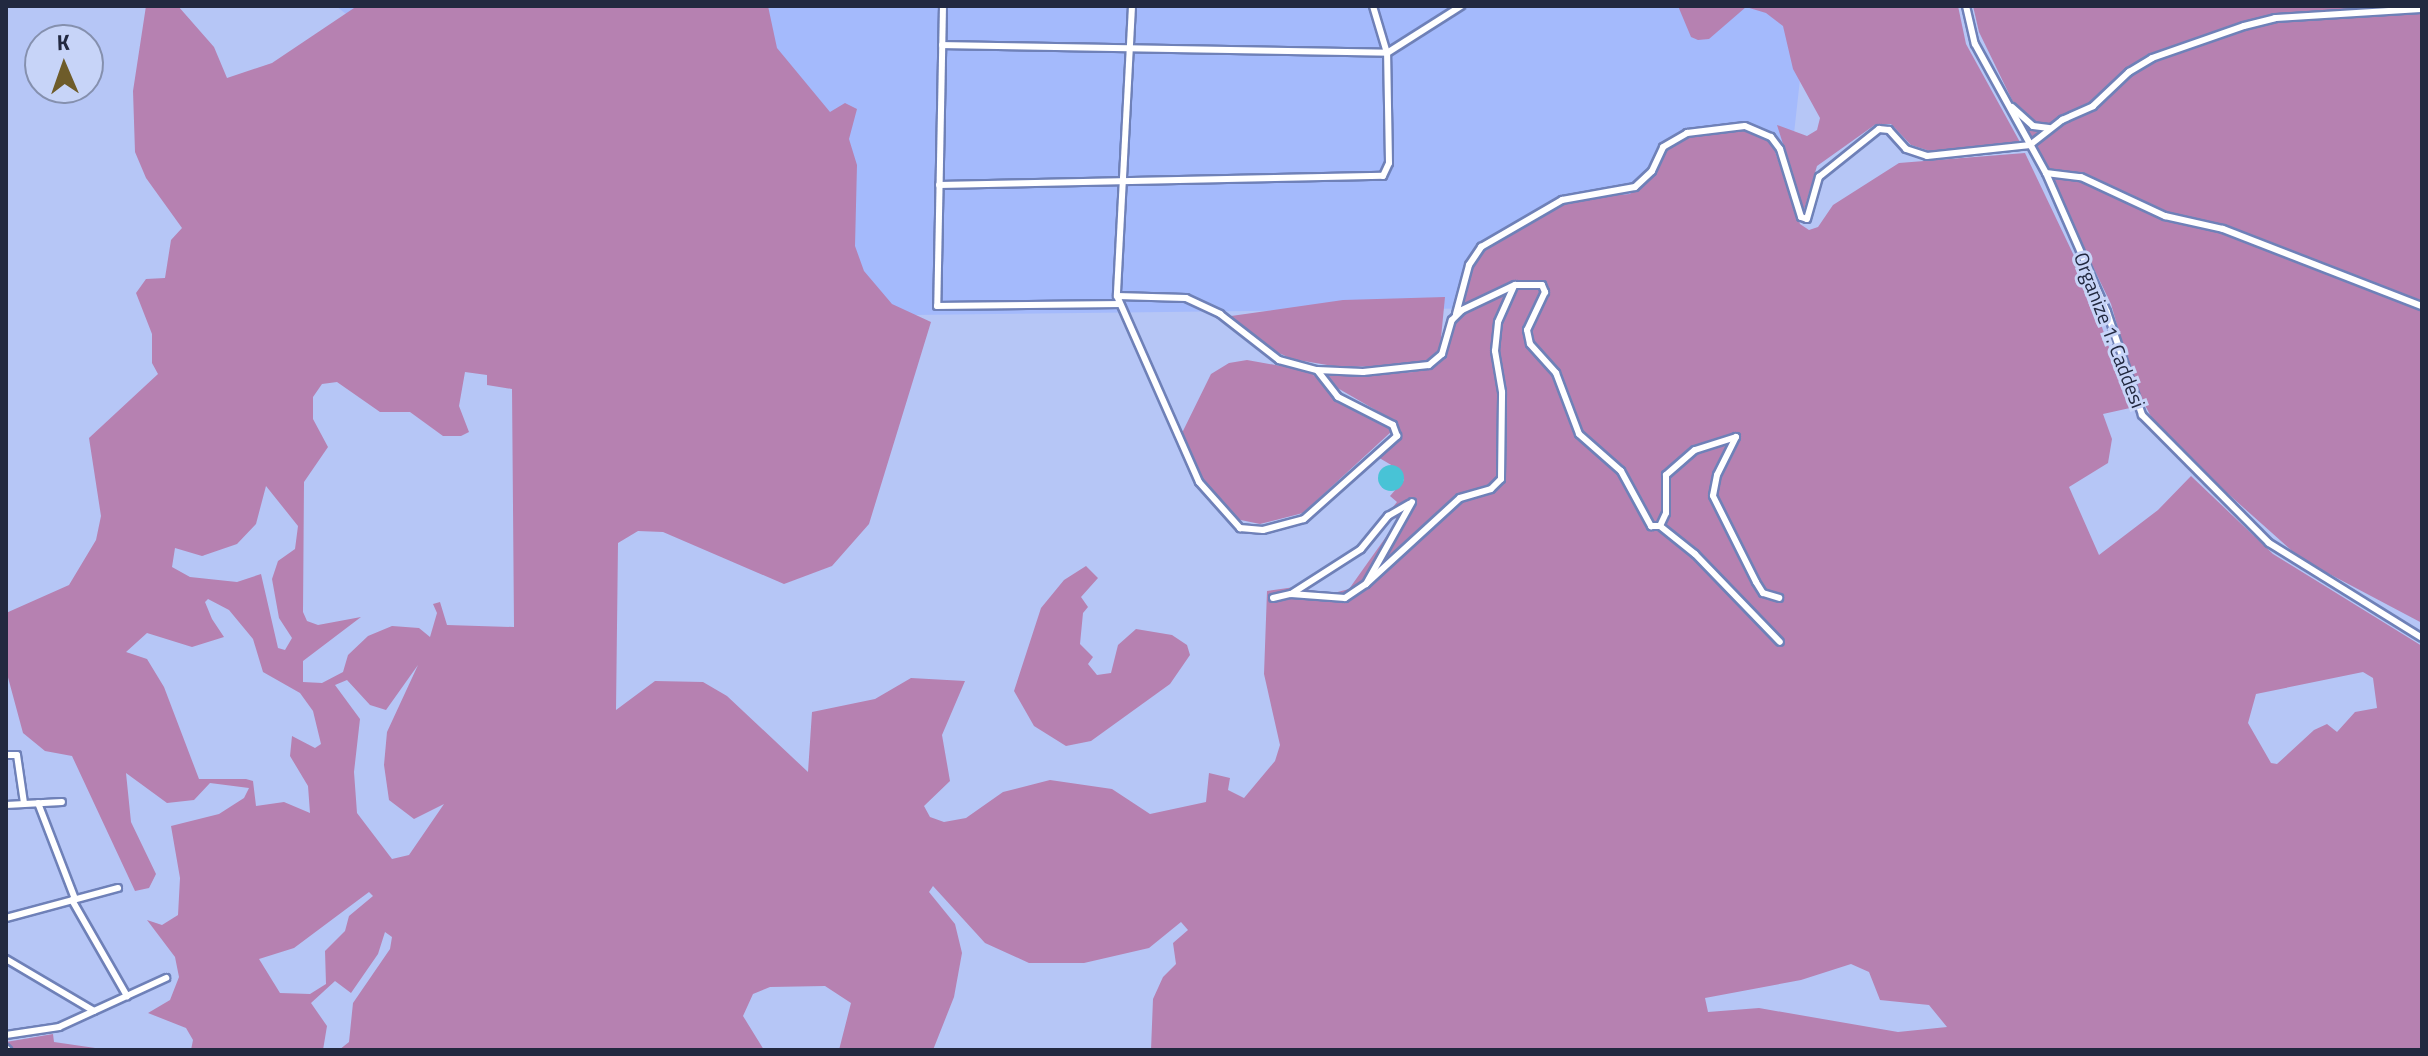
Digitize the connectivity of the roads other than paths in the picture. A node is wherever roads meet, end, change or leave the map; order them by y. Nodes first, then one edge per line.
1 (943, 6) edge
2 (1132, 6) edge
3 (1373, 6) edge
4 (1461, 6) edge
5 (1966, 6) edge
6 (2422, 9) edge
7 (942, 45) junction
8 (1130, 49) junction
9 (1387, 53) junction
10 (2009, 105) junction
11 (2052, 128) junction
12 (2030, 145) junction
13 (2046, 173) junction
14 (1121, 181) junction
15 (939, 185) junction
16 (1515, 285) junction
17 (1118, 300) junction
18 (2422, 306) edge
19 (1456, 314) junction
20 (1317, 370) junction
21 (1660, 526) junction
22 (1366, 584) junction
23 (1291, 594) junction
24 (1273, 598) dead end
25 (1779, 598) dead end
26 (2422, 638) edge
27 (1780, 642) dead end
28 (6, 755) edge
29 (62, 802) dead end
30 (24, 803) junction
31 (38, 803) junction
32 (6, 805) edge
33 (118, 888) dead end
34 (74, 900) junction
35 (6, 917) edge
36 (6, 959) edge
37 (166, 978) dead end
38 (127, 996) junction
39 (94, 1011) junction
40 (6, 1035) edge

1 - 7 street
2 - 8 street
3 - 9 street
4 - 9 street
5 - 10 street, Organize 1. Caddesi
6 - 11 street
7 - 8 street
7 - 15 street
8 - 9 street
8 - 14 street
9 - 14 street
10 - 11 street
10 - 12 street, Organize 1. Caddesi
11 - 12 street
12 - 13 street, Organize 1. Caddesi
12 - 19 street
13 - 18 street
13 - 26 street, Organize 1. Caddesi
14 - 15 street
14 - 17 street
15 - 17 street
16 - 19 street
16 - 21 street
16 - 22 street
17 - 20 street
17 - 20 street
19 - 20 street
21 - 25 street
21 - 27 street
22 - 23 street
22 - 23 street
23 - 24 street
28 - 30 street
29 - 31 street
30 - 31 street
30 - 32 street
31 - 34 street
33 - 34 street
34 - 35 street
34 - 38 street
36 - 39 street
37 - 38 street
38 - 39 street
39 - 40 street

